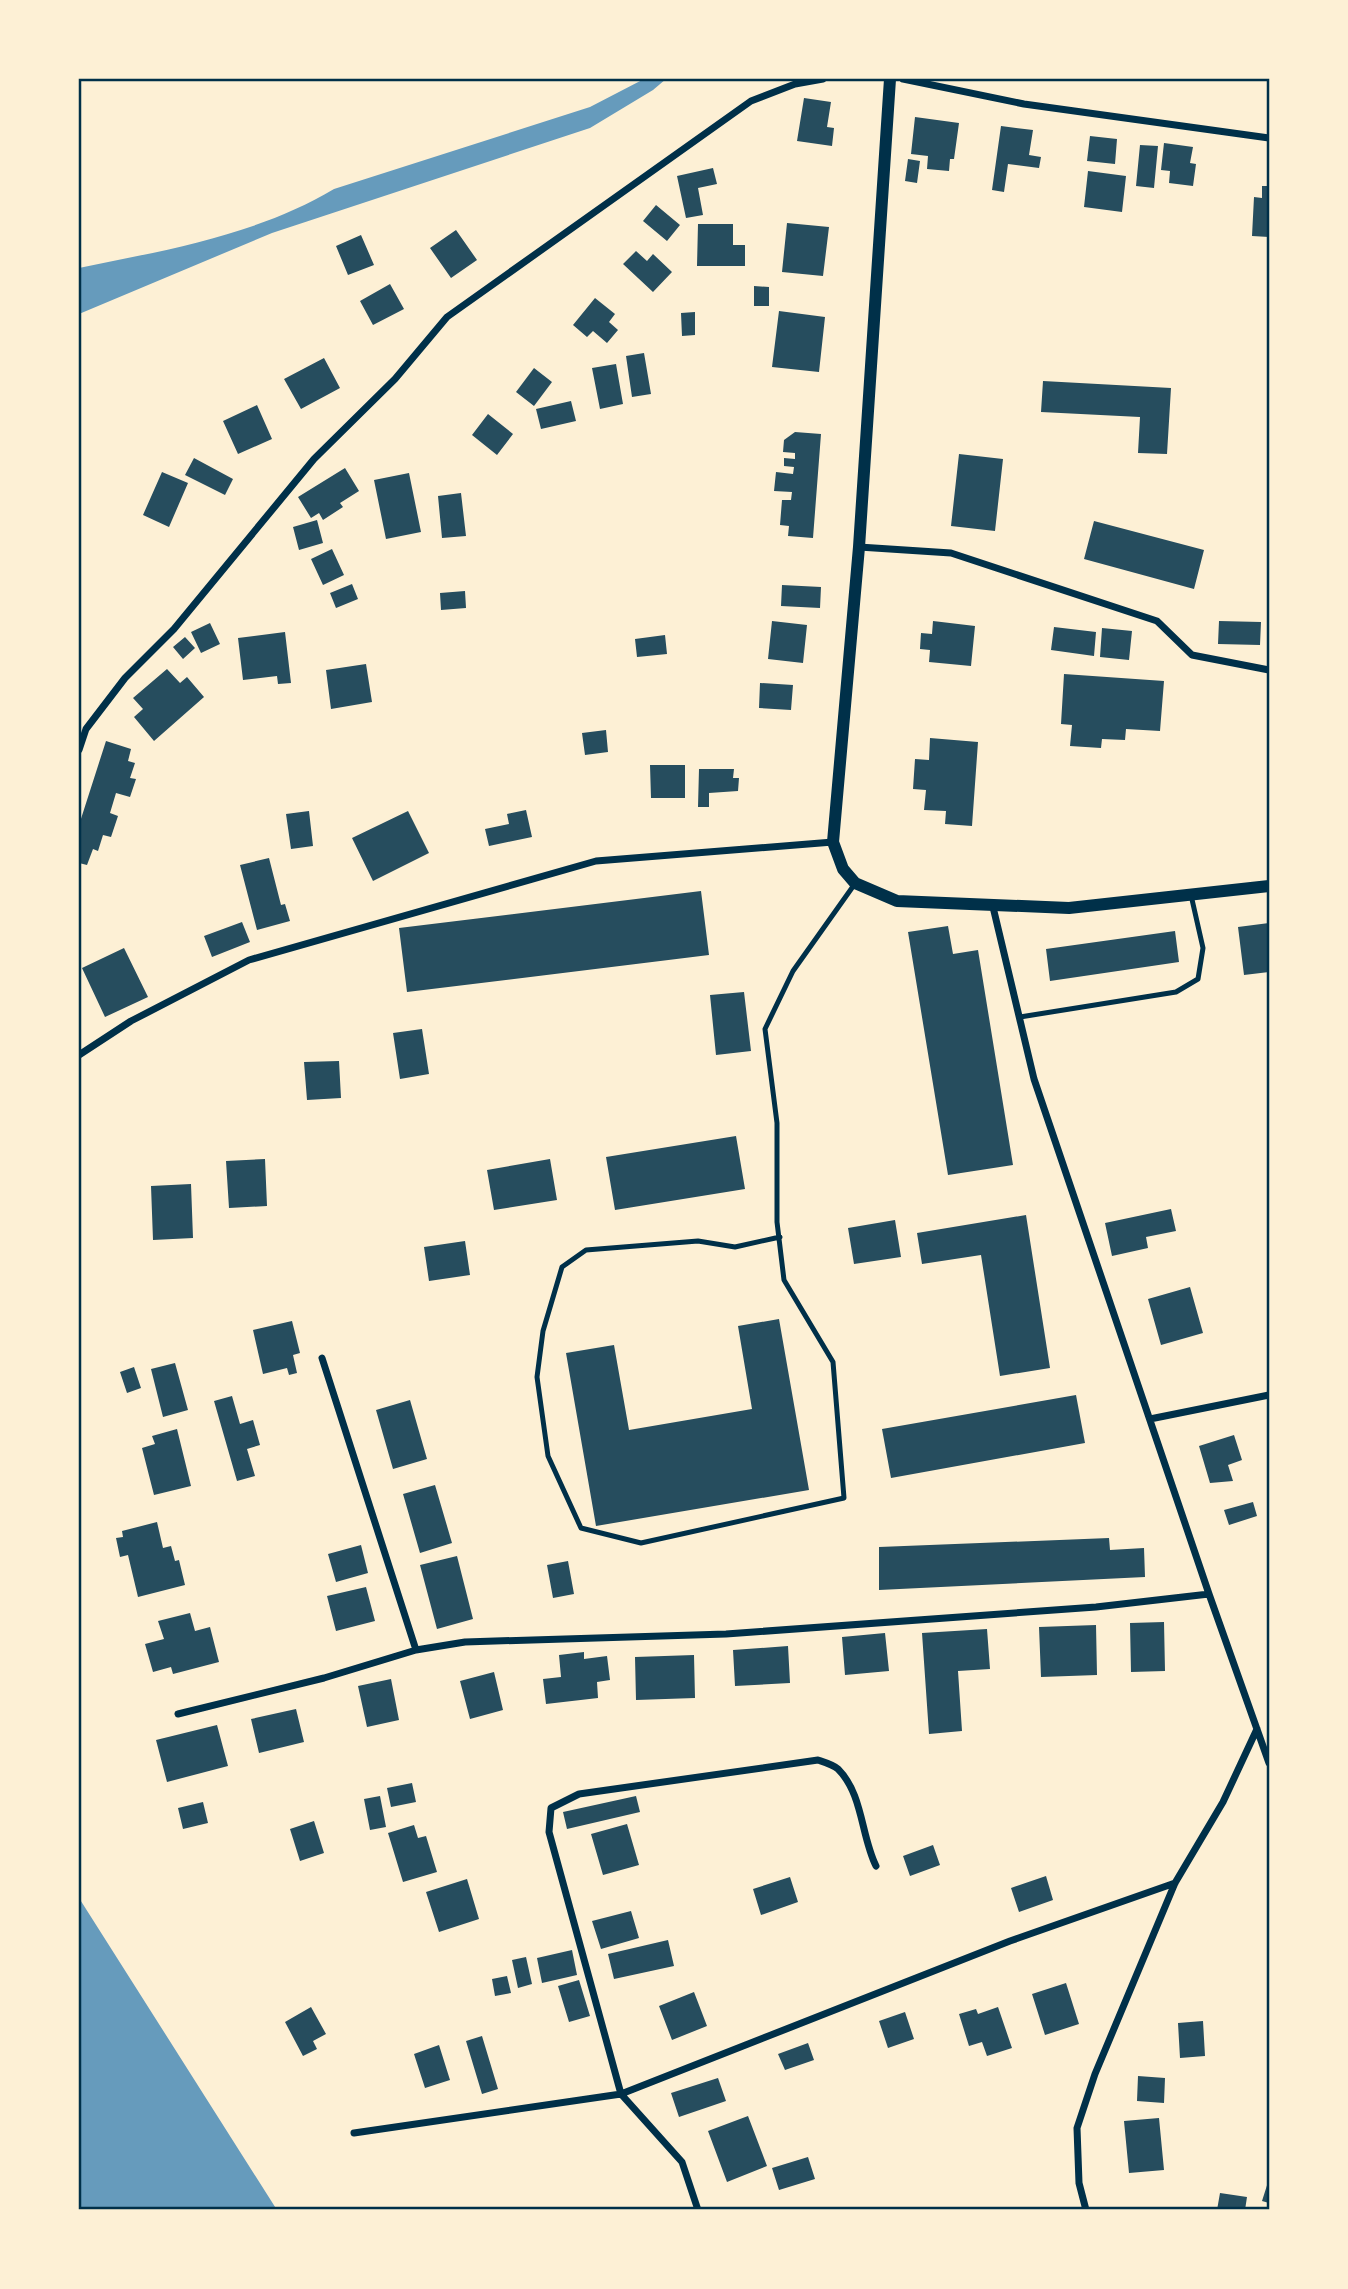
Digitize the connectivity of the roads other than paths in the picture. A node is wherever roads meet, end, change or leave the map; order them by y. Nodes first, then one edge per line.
1 (823, 79) edge
2 (890, 79) edge
3 (903, 79) edge
4 (1269, 138) edge
5 (859, 547) junction
6 (1269, 670) edge
7 (79, 750) edge
8 (833, 842) junction
9 (855, 883) junction
10 (1269, 886) edge
11 (1191, 895) junction
12 (993, 906) junction
13 (1020, 1017) junction
14 (79, 1055) edge
15 (780, 1237) junction
16 (322, 1358) dead end
17 (1269, 1395) edge
18 (1150, 1419) junction
19 (1209, 1594) junction
20 (416, 1650) junction
21 (178, 1714) dead end
22 (1257, 1728) junction
23 (1269, 1763) edge
24 (876, 1866) dead end
25 (1175, 1883) junction
26 (621, 2094) junction
27 (354, 2133) dead end
28 (698, 2210) edge
29 (1086, 2210) edge

1 - 7 street
2 - 5 street
3 - 4 street
5 - 6 street
5 - 8 street
8 - 9 street
8 - 14 street
9 - 12 street
9 - 15 lane
10 - 11 street
11 - 12 street
11 - 13 lane
12 - 13 street
13 - 18 street
15 - 15 lane
16 - 20 street
17 - 18 street
18 - 19 street
19 - 20 street
19 - 22 street
20 - 21 street
22 - 23 street
22 - 25 street
24 - 26 street
25 - 26 street
25 - 29 street
26 - 27 street
26 - 28 street

